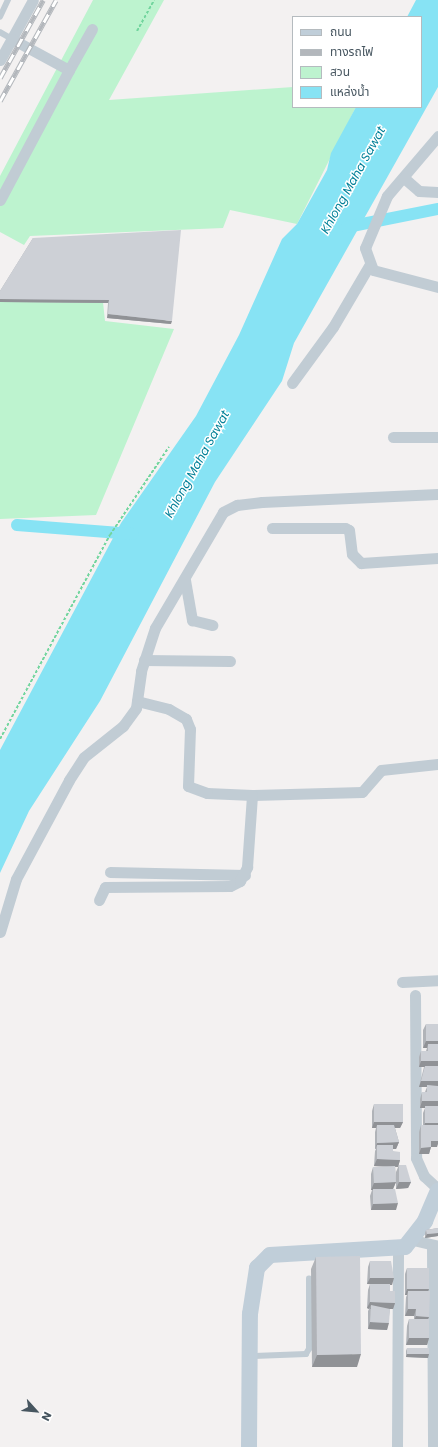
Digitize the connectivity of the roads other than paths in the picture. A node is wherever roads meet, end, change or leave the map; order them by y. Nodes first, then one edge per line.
1 (8, 0) edge
2 (33, 0) edge
3 (0, 17) edge
4 (92, 29) dead end
5 (0, 32) edge
6 (12, 38) junction
7 (0, 60) edge
8 (69, 70) junction
9 (438, 136) edge
10 (401, 181) junction
11 (438, 192) edge
12 (0, 200) edge
13 (369, 266) junction
14 (438, 287) edge
15 (292, 383) dead end
16 (393, 437) dead end
17 (438, 437) edge
18 (438, 494) edge
19 (272, 528) dead end
20 (438, 558) edge
21 (185, 580) junction
22 (212, 625) dead end
23 (144, 660) junction
24 (230, 661) dead end
25 (137, 701) junction
26 (438, 764) edge
27 (252, 795) junction
28 (110, 872) dead end
29 (245, 875) junction
30 (99, 900) dead end
31 (0, 932) edge
32 (438, 980) edge
33 (402, 982) dead end
34 (415, 995) dead end
35 (438, 1190) edge
36 (413, 1240) junction
37 (435, 1246) edge
38 (398, 1249) junction
39 (309, 1279) dead end
40 (249, 1356) junction
41 (249, 1447) edge
42 (397, 1447) edge
43 (433, 1447) edge

1 - 3 lane
2 - 6 street
4 - 8 street
5 - 6 lane
6 - 7 street
6 - 8 street
8 - 12 street
9 - 10 street
10 - 11 street
10 - 13 street
13 - 14 street
13 - 15 street
16 - 17 street
18 - 21 street
19 - 20 street
21 - 22 street
21 - 23 street
23 - 24 street
23 - 25 street
25 - 27 street
25 - 31 street
26 - 27 street
27 - 29 street
28 - 29 street
29 - 30 street
32 - 33 street
34 - 35 street
35 - 36 street
36 - 37 street
36 - 38 street
37 - 43 street
38 - 40 street
38 - 42 street
39 - 40 lane
40 - 41 street

